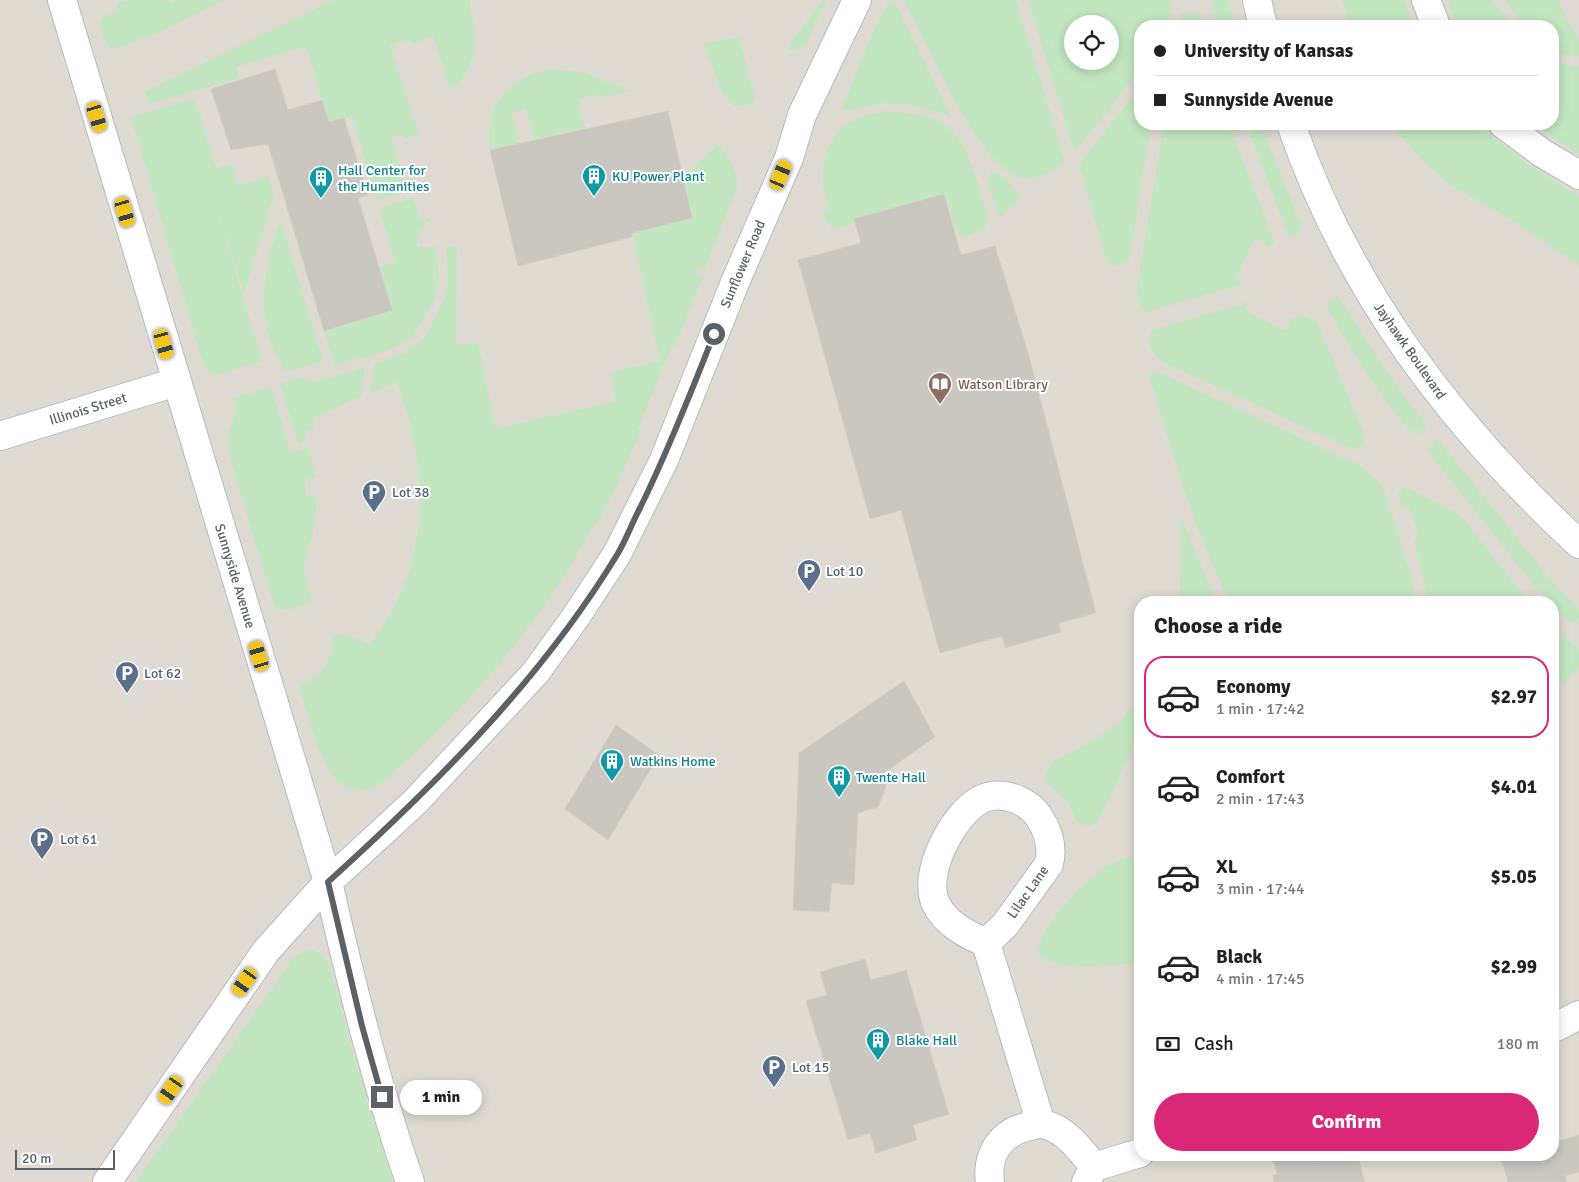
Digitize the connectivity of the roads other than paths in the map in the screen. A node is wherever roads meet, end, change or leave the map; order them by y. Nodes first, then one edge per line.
1 (62, 0) edge
2 (857, 0) edge
3 (1257, 0) edge
4 (1426, 0) edge
5 (1261, 20) edge
6 (1434, 20) edge
7 (1293, 130) edge
8 (1511, 130) edge
9 (1579, 175) edge
10 (176, 382) junction
11 (0, 436) edge
12 (1579, 544) edge
13 (328, 882) junction
14 (986, 943) junction
15 (1579, 1015) edge
16 (1559, 1025) edge
17 (1041, 1124) junction
18 (1134, 1156) edge
19 (1090, 1175) edge
20 (107, 1182) edge
21 (410, 1182) edge
22 (990, 1182) edge

1 - 10 street, Sunnyside Avenue
2 - 13 street, Sunflower Road
3 - 5 street
4 - 6 street
7 - 12 street, Jayhawk Boulevard
8 - 9 street
10 - 11 street, Illinois Street
10 - 13 street, Sunnyside Avenue
13 - 20 street, Sunflower Road
13 - 21 street, Sunnyside Avenue
14 - 14 street, Lilac Lane
14 - 17 street
15 - 16 street
17 - 19 street
17 - 22 street
18 - 19 street

